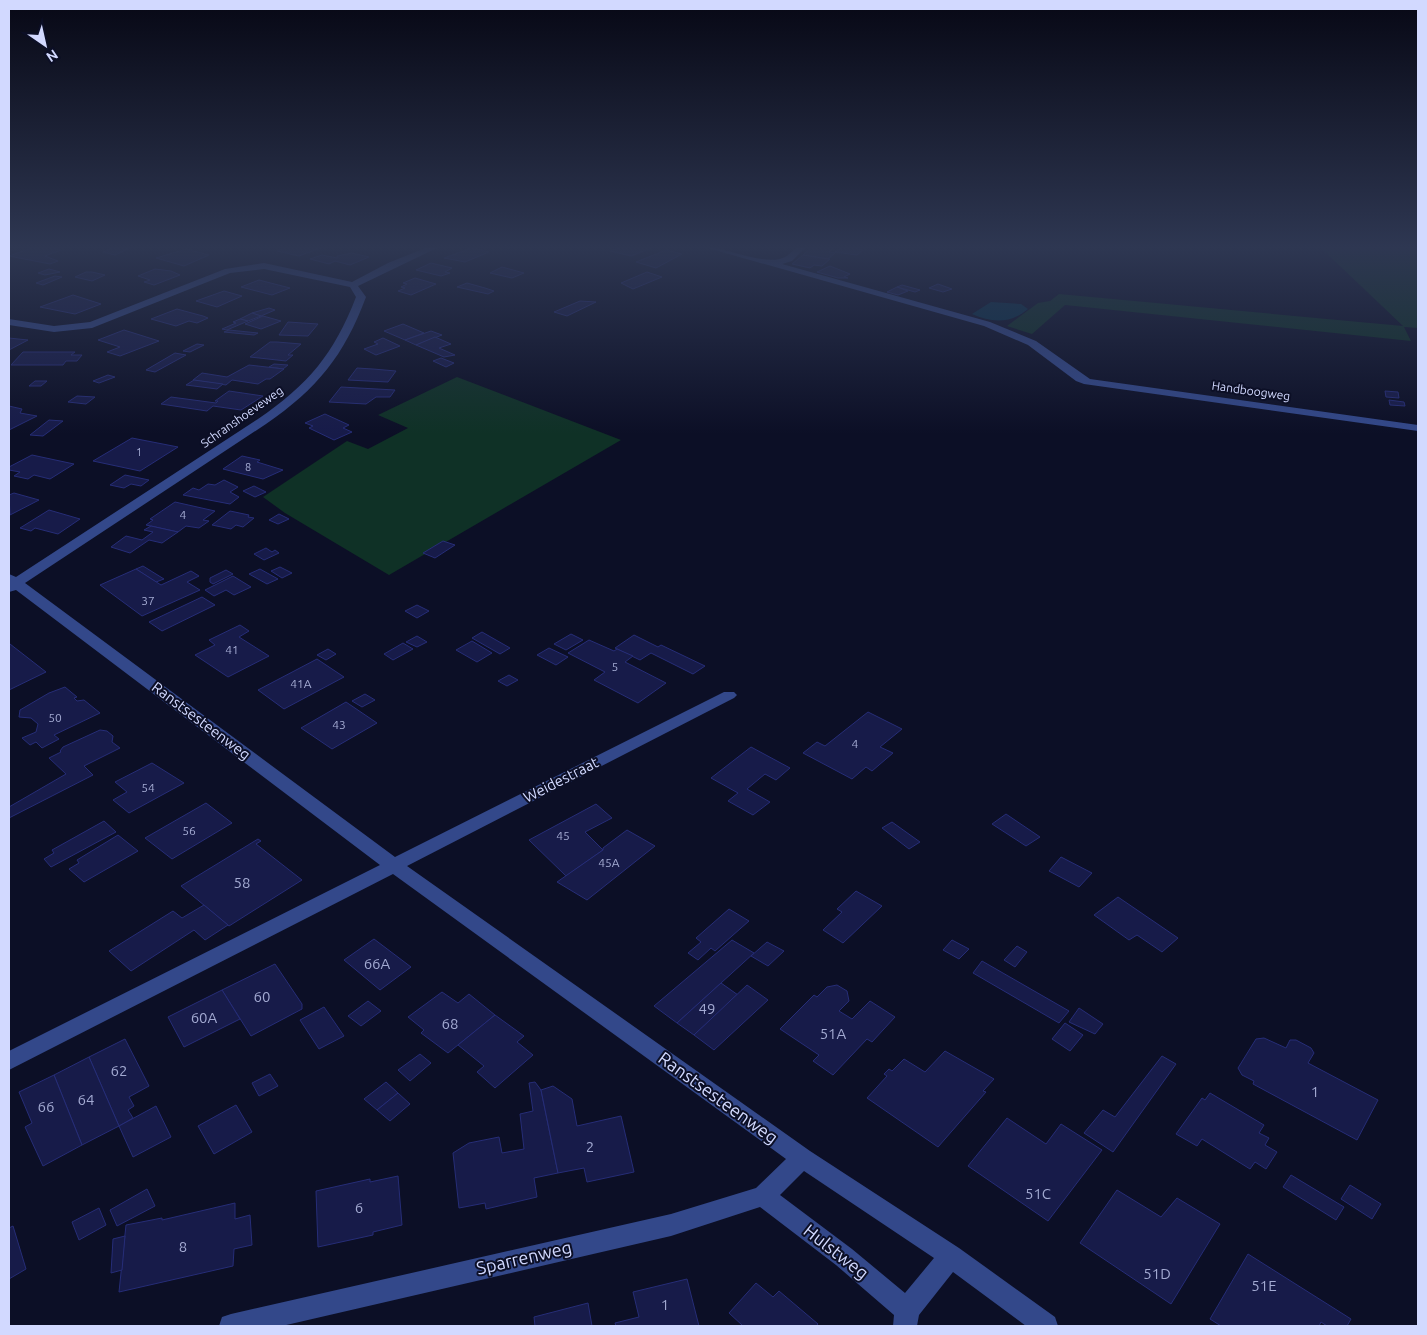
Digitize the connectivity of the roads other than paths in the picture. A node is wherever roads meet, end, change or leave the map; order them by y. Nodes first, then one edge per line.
1 (132, 309) edge
2 (356, 309) edge
3 (933, 309) edge
4 (9, 322) edge
5 (1418, 428) edge
6 (11, 583) edge
7 (730, 695) dead end
8 (393, 865) junction
9 (9, 1061) edge
10 (802, 1158) junction
11 (763, 1196) junction
12 (951, 1256) junction
13 (906, 1318) edge
14 (231, 1326) edge
15 (1046, 1326) edge

1 - 4 street
2 - 6 street, Schranshoeveweg
3 - 5 street, Handboogweg
6 - 8 street, Ranstsesteenweg
7 - 8 street, Weidestraat
8 - 9 street
8 - 10 street, Ranstsesteenweg
10 - 11 street, Sparrenweg
10 - 12 street, Ranstsesteenweg
11 - 13 street, Hulstweg
11 - 14 street, Sparrenweg
12 - 13 street, Hulstweg
12 - 15 street, Ranstsesteenweg

